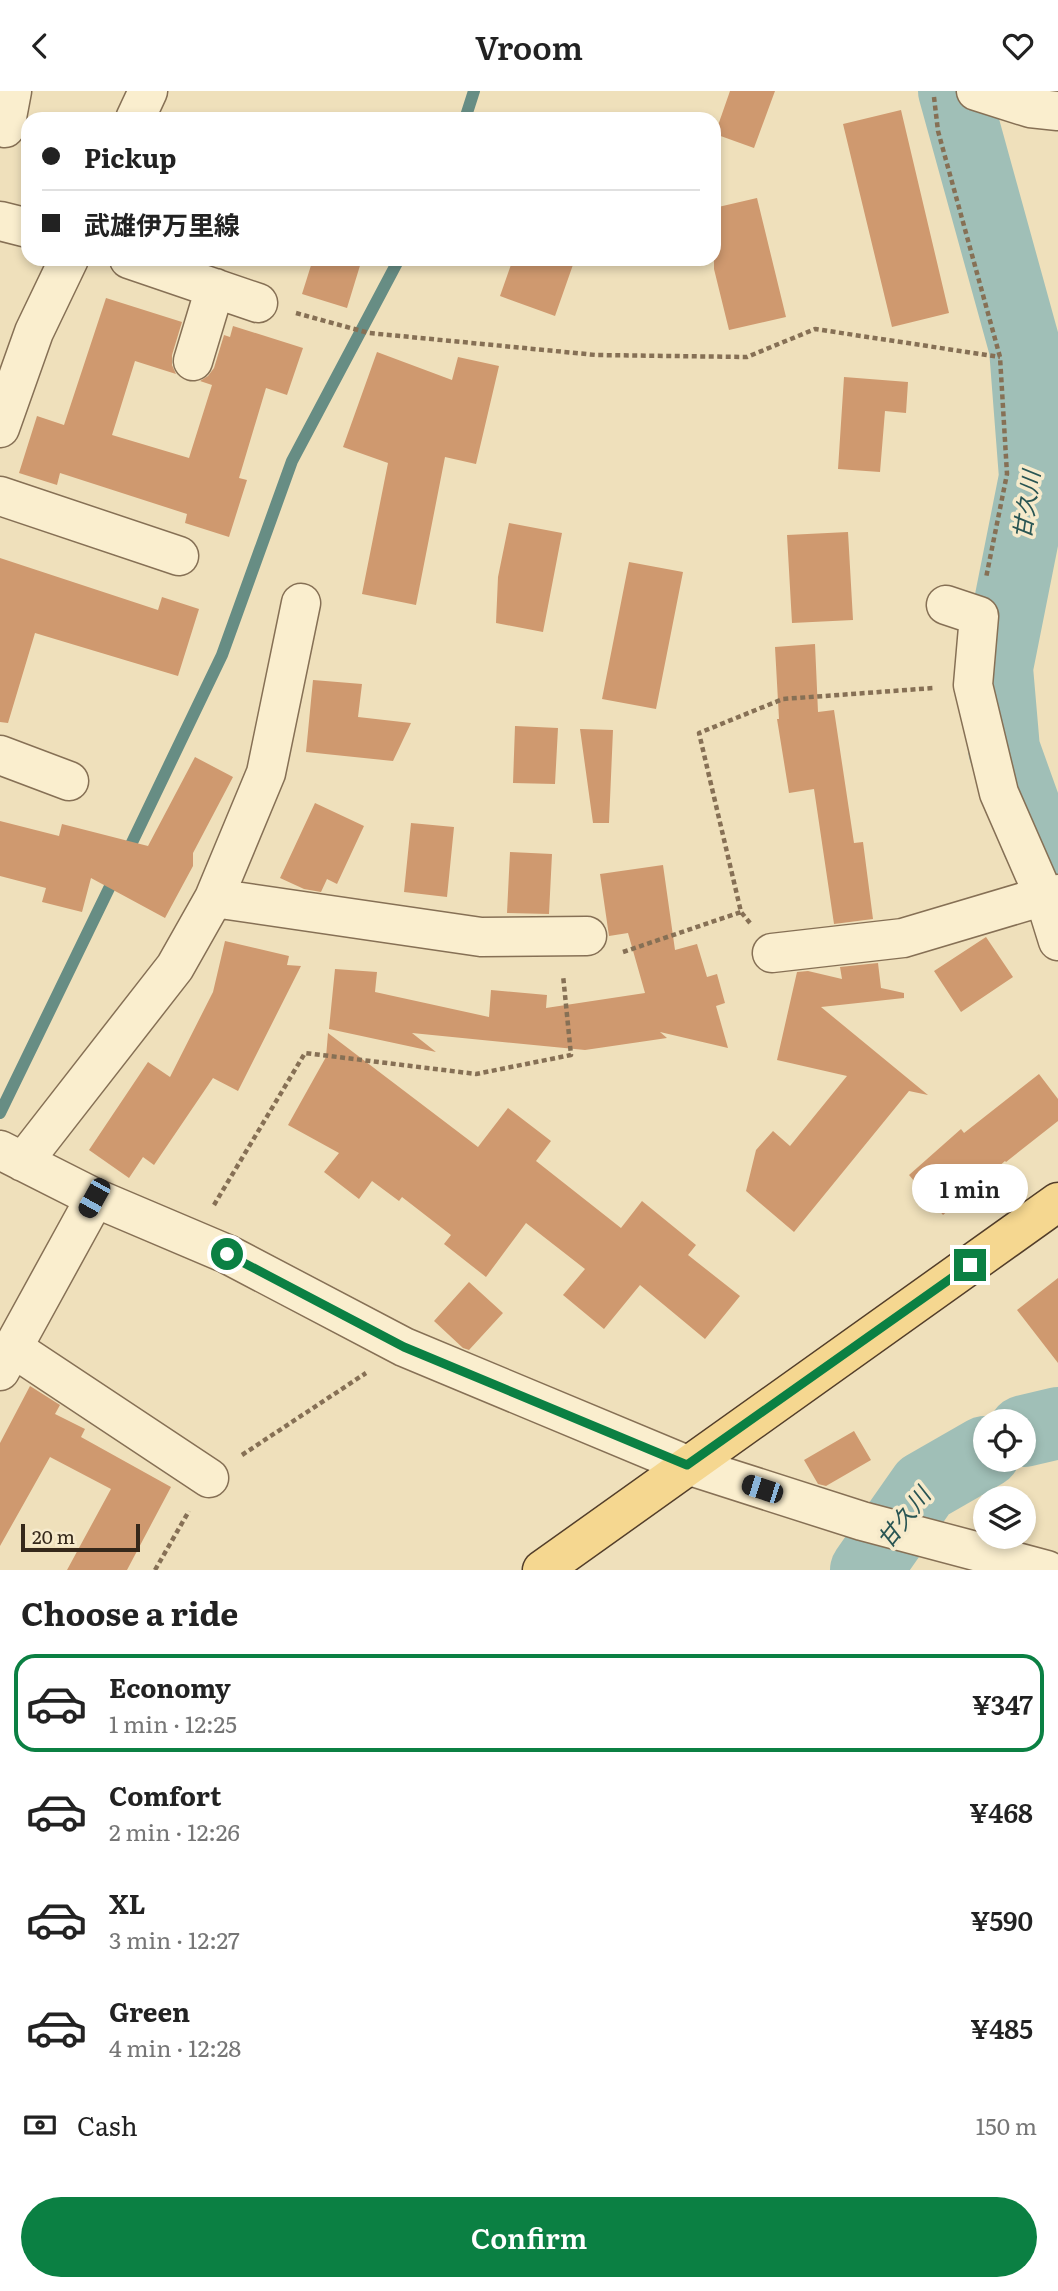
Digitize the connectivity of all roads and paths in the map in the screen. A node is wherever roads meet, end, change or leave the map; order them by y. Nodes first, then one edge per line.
1 (12, 91) edge
2 (148, 91) edge
3 (934, 91) edge
4 (982, 93) edge
5 (1058, 111) edge
6 (138, 112) edge
7 (5, 128) dead end
8 (0, 222) edge
9 (21, 226) edge
10 (66, 266) edge
11 (150, 266) edge
12 (215, 288) junction
13 (258, 303) joint
14 (1000, 357) junction
15 (193, 361) dead end
16 (0, 428) edge
17 (0, 496) edge
18 (179, 556) dead end
19 (301, 603) dead end
20 (962, 611) joint
21 (973, 685) junction
22 (0, 755) edge
23 (69, 781) dead end
24 (1051, 895) edge
25 (214, 898) junction
26 (741, 912) junction
27 (573, 936) junction
28 (1058, 941) edge
29 (772, 953) joint
30 (12, 1156) edge
31 (94, 1198) junction
32 (1058, 1202) edge
33 (193, 1240) junction
34 (404, 1347) junction
35 (6, 1359) edge
36 (687, 1465) junction
37 (209, 1478) junction
38 (155, 1570) edge
39 (542, 1570) edge
40 (1047, 1570) edge

1 - 7 street
2 - 6 street
3 - 14 path
4 - 5 street
8 - 9 street
10 - 16 street
11 - 12 street
12 - 13 street
12 - 15 street
13 - 14 path
14 - 20 path
17 - 18 street
19 - 25 street
20 - 21 street
21 - 24 street
21 - 26 path
22 - 23 street
24 - 28 street
24 - 29 street
25 - 27 street
25 - 30 street
26 - 27 path
26 - 29 path
27 - 33 path
30 - 31 street
31 - 33 street
31 - 35 street
32 - 36 main road
33 - 34 street
34 - 36 street
34 - 37 path
35 - 37 street
36 - 39 main road
36 - 40 street
37 - 38 path

